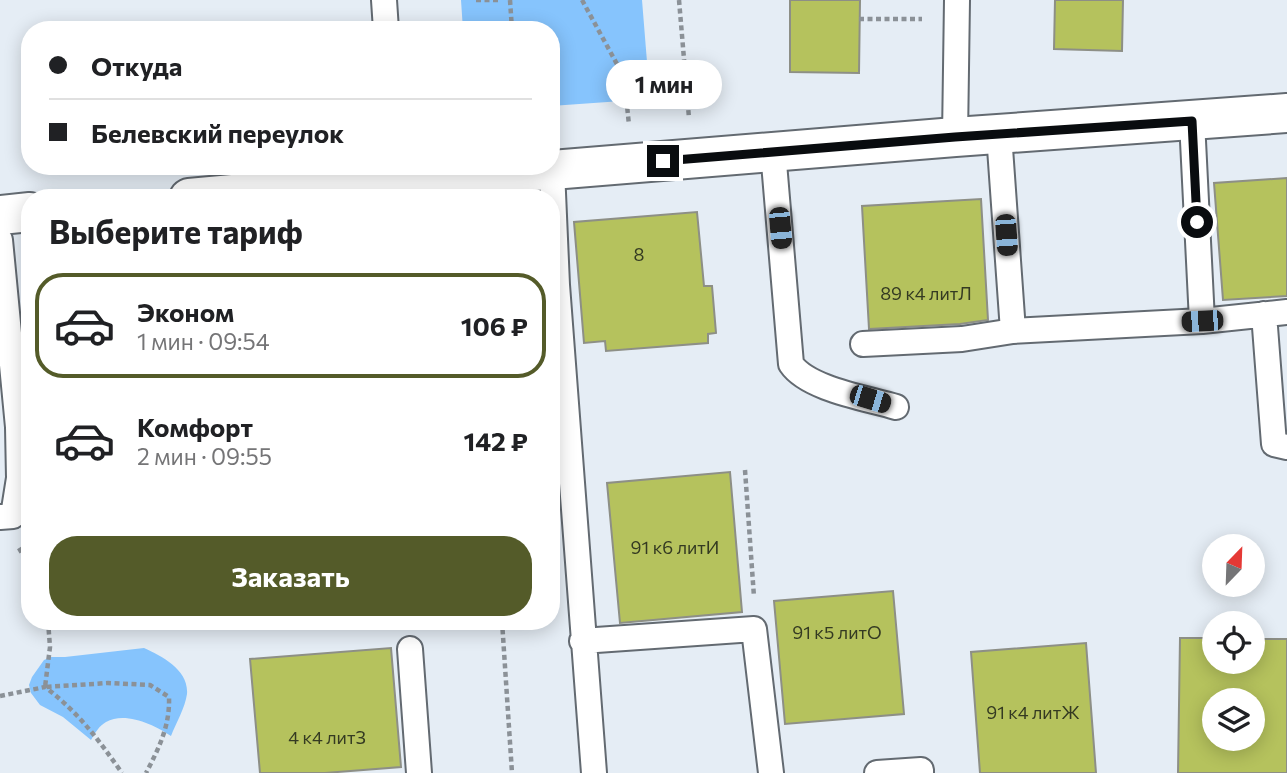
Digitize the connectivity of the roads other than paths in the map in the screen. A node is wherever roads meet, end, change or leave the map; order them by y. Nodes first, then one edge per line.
1 (384, 0) edge
2 (956, 10) edge
3 (385, 21) edge
4 (1287, 113) edge
5 (1192, 121) junction
6 (999, 134) junction
7 (955, 137) junction
8 (774, 151) junction
9 (560, 169) edge
10 (380, 175) edge
11 (264, 189) edge
12 (21, 213) edge
13 (0, 215) edge
14 (0, 240) edge
15 (1, 278) edge
16 (1275, 313) edge
17 (1202, 321) junction
18 (1013, 331) junction
19 (863, 344) dead end
20 (560, 361) edge
21 (21, 407) edge
22 (896, 407) dead end
23 (1287, 447) edge
24 (21, 457) edge
25 (0, 517) edge
26 (582, 641) junction
27 (410, 649) dead end
28 (419, 773) edge
29 (594, 773) edge
30 (771, 773) edge
31 (877, 773) edge
32 (922, 773) edge

1 - 3 lane
2 - 7 lane
4 - 5 street
5 - 6 street
5 - 17 lane
6 - 7 street
6 - 18 lane
7 - 8 street
8 - 9 street
8 - 22 lane
10 - 11 street
12 - 13 street
14 - 15 lane
15 - 21 lane
16 - 17 lane
16 - 23 lane
17 - 18 lane
18 - 19 lane
20 - 26 lane
24 - 25 lane
26 - 29 lane
26 - 30 lane
27 - 28 lane
31 - 32 lane

